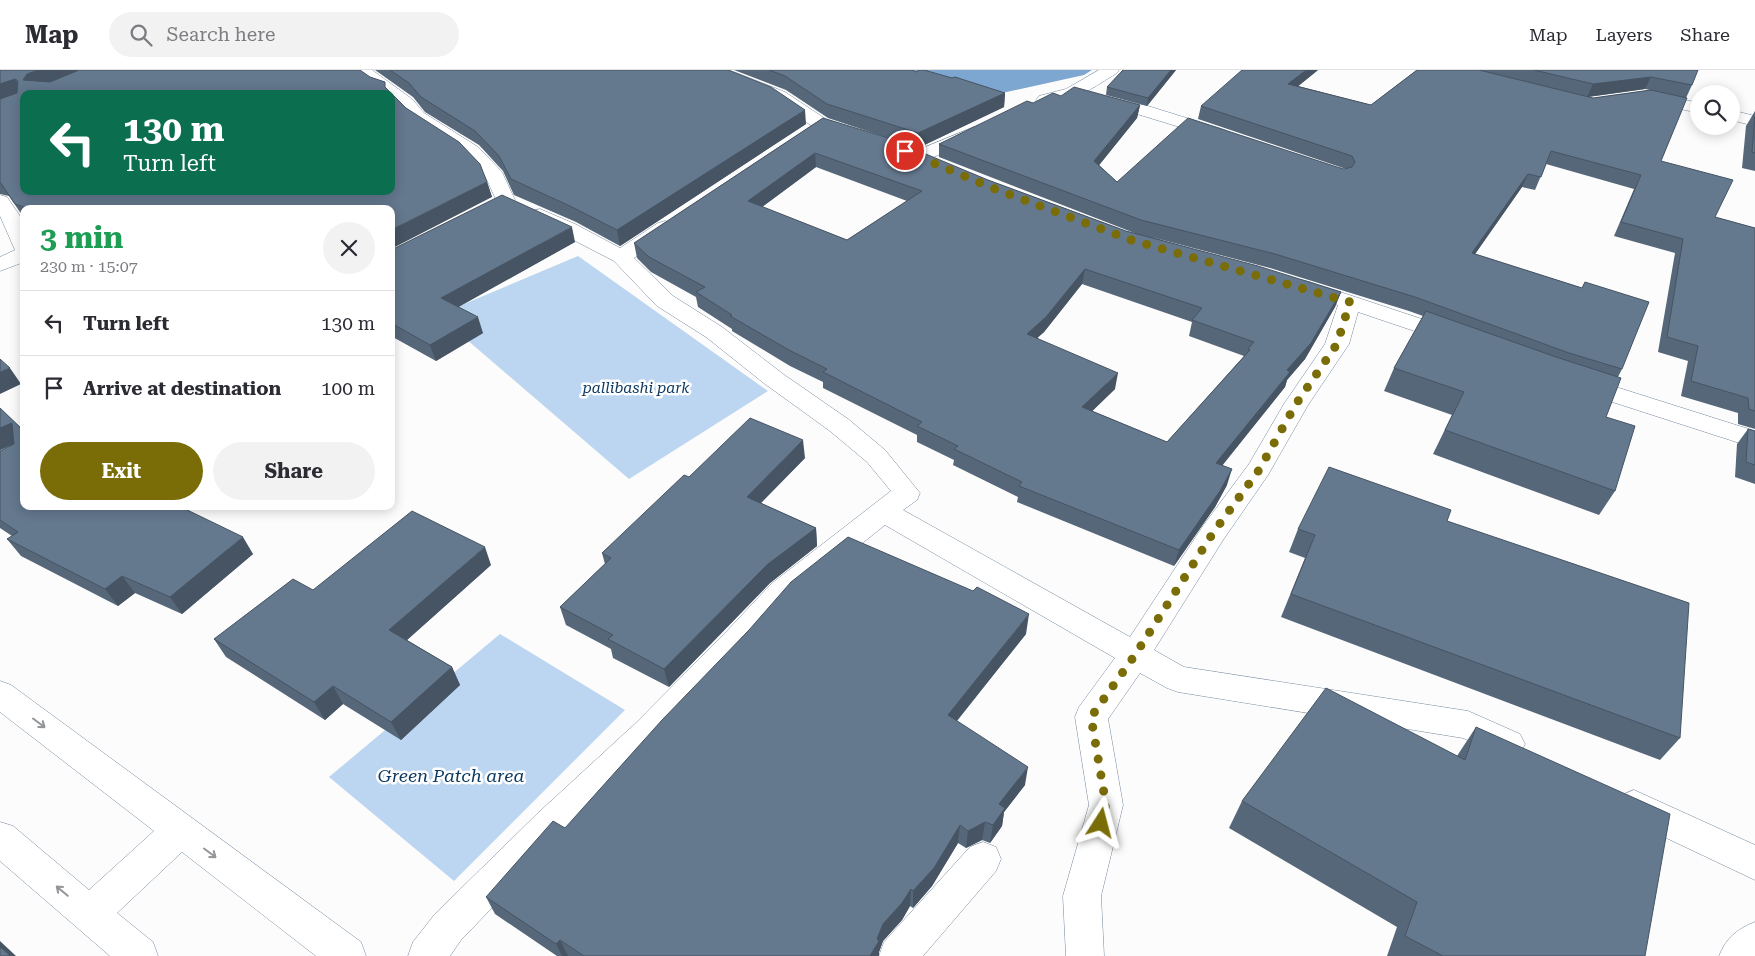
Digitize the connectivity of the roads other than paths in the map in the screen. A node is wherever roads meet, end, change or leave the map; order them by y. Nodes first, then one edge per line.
1 (364, 70) edge
2 (714, 70) edge
3 (1111, 70) edge
4 (387, 90) edge
5 (1072, 93) junction
6 (395, 95) edge
7 (1636, 98) edge
8 (1033, 103) edge
9 (1690, 106) edge
10 (1740, 117) edge
11 (1755, 121) edge
12 (992, 122) edge
13 (801, 136) edge
14 (1234, 139) edge
15 (944, 167) edge
16 (0, 201) edge
17 (683, 215) edge
18 (20, 237) edge
19 (20, 256) edge
20 (621, 257) junction
21 (0, 266) edge
22 (1279, 281) edge
23 (1350, 302) junction
24 (1472, 344) edge
25 (1561, 377) edge
26 (1755, 440) edge
27 (883, 511) junction
28 (1135, 655) junction
29 (0, 694) edge
30 (1539, 759) edge
31 (1609, 794) edge
32 (180, 830) junction
33 (0, 838) edge
34 (983, 859) dead end
35 (1755, 863) edge
36 (89, 914) junction
37 (1755, 941) edge
38 (139, 956) edge
39 (347, 956) edge
40 (427, 956) edge
41 (898, 956) edge
42 (1085, 956) edge
43 (1738, 956) edge

1 - 4 street
2 - 13 street
3 - 5 street
5 - 8 street
5 - 14 street
6 - 20 street
7 - 9 street
10 - 11 street
12 - 15 street
16 - 18 street
17 - 20 street
19 - 21 street
20 - 27 street
22 - 23 street
23 - 24 street
23 - 28 street
25 - 26 street
27 - 28 street
27 - 40 street
28 - 30 street
28 - 42 street
29 -> 32 street
31 - 35 street
32 - 36 street
32 -> 39 street
36 -> 33 street
34 - 41 street
36 - 38 street
37 - 43 street

